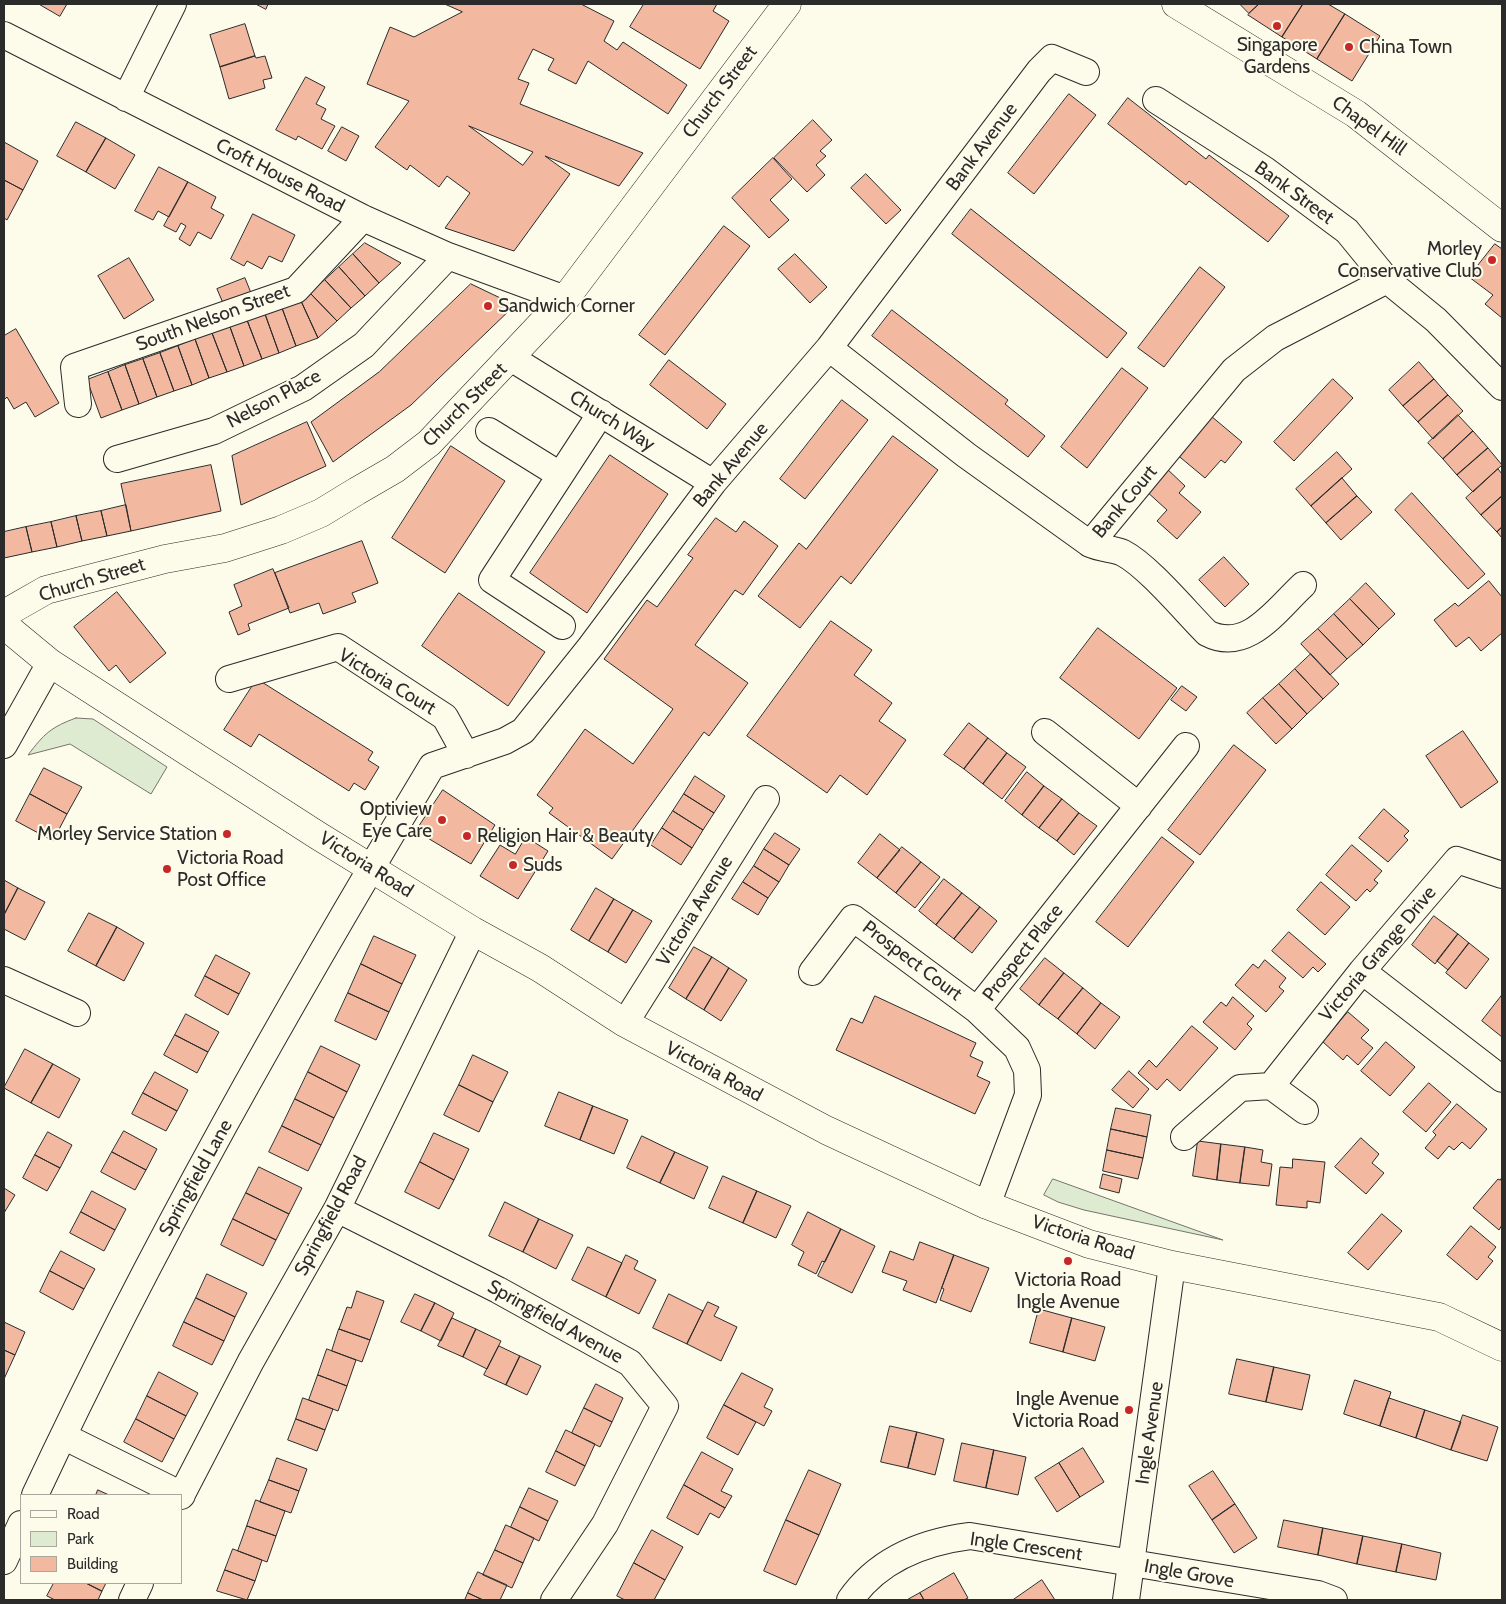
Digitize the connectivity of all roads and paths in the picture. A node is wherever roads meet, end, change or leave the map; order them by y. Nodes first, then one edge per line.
1 (173, 4) edge
2 (787, 4) edge
3 (1176, 4) edge
4 (6, 42) edge
5 (1086, 72) dead end
6 (126, 98) junction
7 (1156, 100) dead end
8 (363, 218) junction
9 (1502, 228) edge
10 (448, 256) junction
11 (1387, 280) junction
12 (566, 299) junction
13 (830, 348) junction
14 (511, 358) junction
15 (1502, 387) edge
16 (78, 404) dead end
17 (601, 413) junction
18 (489, 431) dead end
19 (117, 459) dead end
20 (560, 475) junction
21 (713, 483) junction
22 (1090, 544) junction
23 (1303, 585) dead end
24 (4, 614) edge
25 (4, 625) edge
26 (562, 626) dead end
27 (50, 663) junction
28 (229, 679) dead end
29 (1045, 732) dead end
30 (4, 745) edge
31 (1186, 746) dead end
32 (466, 755) junction
33 (766, 799) dead end
34 (1139, 806) junction
35 (370, 868) junction
36 (1502, 875) edge
37 (473, 931) junction
38 (1362, 971) junction
39 (812, 972) dead end
40 (4, 980) edge
41 (977, 1010) junction
42 (78, 1014) dead end
43 (625, 1023) junction
44 (1502, 1079) edge
45 (1271, 1086) junction
46 (1305, 1111) dead end
47 (1184, 1137) dead end
48 (988, 1205) junction
49 (337, 1209) junction
50 (1172, 1265) junction
51 (1502, 1347) edge
52 (62, 1436) junction
53 (35, 1494) edge
54 (178, 1494) edge
55 (182, 1496) edge
56 (20, 1526) edge
57 (4, 1561) edge
58 (1132, 1564) junction
59 (140, 1584) edge
60 (132, 1600) edge
61 (554, 1600) edge
62 (850, 1600) edge
63 (1126, 1600) edge
64 (1334, 1600) edge

1 - 6 street
2 - 12 main road, Church Street
3 - 9 main road, Chapel Hill
4 - 6 street, Croft House Road
5 - 13 street, Bank Avenue
6 - 8 street, Croft House Road
7 - 11 street, Bank Street
8 - 10 street, Croft House Road
8 - 16 street, South Nelson Street
10 - 12 street, Croft House Road
10 - 19 street, Nelson Place
11 - 15 street, Bank Street
11 - 22 street, Bank Court
12 - 14 main road, Church Street
13 - 21 street, Bank Avenue
13 - 22 street, Bank Court
14 - 17 street, Church Way
14 - 24 main road, Church Street
17 - 20 street
17 - 21 street, Church Way
18 - 20 street
20 - 26 street
21 - 32 street, Bank Avenue
22 - 23 street
25 - 27 main road, Victoria Road
27 - 30 street
27 - 35 main road, Victoria Road
28 - 32 street, Victoria Court
29 - 34 street
31 - 34 street, Prospect Place
32 - 35 street, Bank Avenue
33 - 43 street, Victoria Avenue
34 - 41 street, Prospect Place
35 - 37 main road, Victoria Road
35 - 52 street, Springfield Lane
36 - 38 street, Victoria Grange Drive
37 - 43 main road, Victoria Road
37 - 49 street, Springfield Road
38 - 44 street
38 - 45 street, Victoria Grange Drive
39 - 41 street, Prospect Court
40 - 42 street
41 - 48 street, Prospect Place
43 - 48 main road, Victoria Road
45 - 46 street
45 - 47 street
48 - 50 main road, Victoria Road
49 - 55 street, Springfield Road
49 - 61 street, Springfield Avenue
50 - 51 main road, Victoria Road
50 - 58 street, Ingle Avenue
52 - 53 street, Springfield Lane
52 - 54 street
56 - 57 street
58 - 62 street, Ingle Crescent
58 - 63 street, Ingle Avenue
58 - 64 street, Ingle Grove
59 - 60 street

